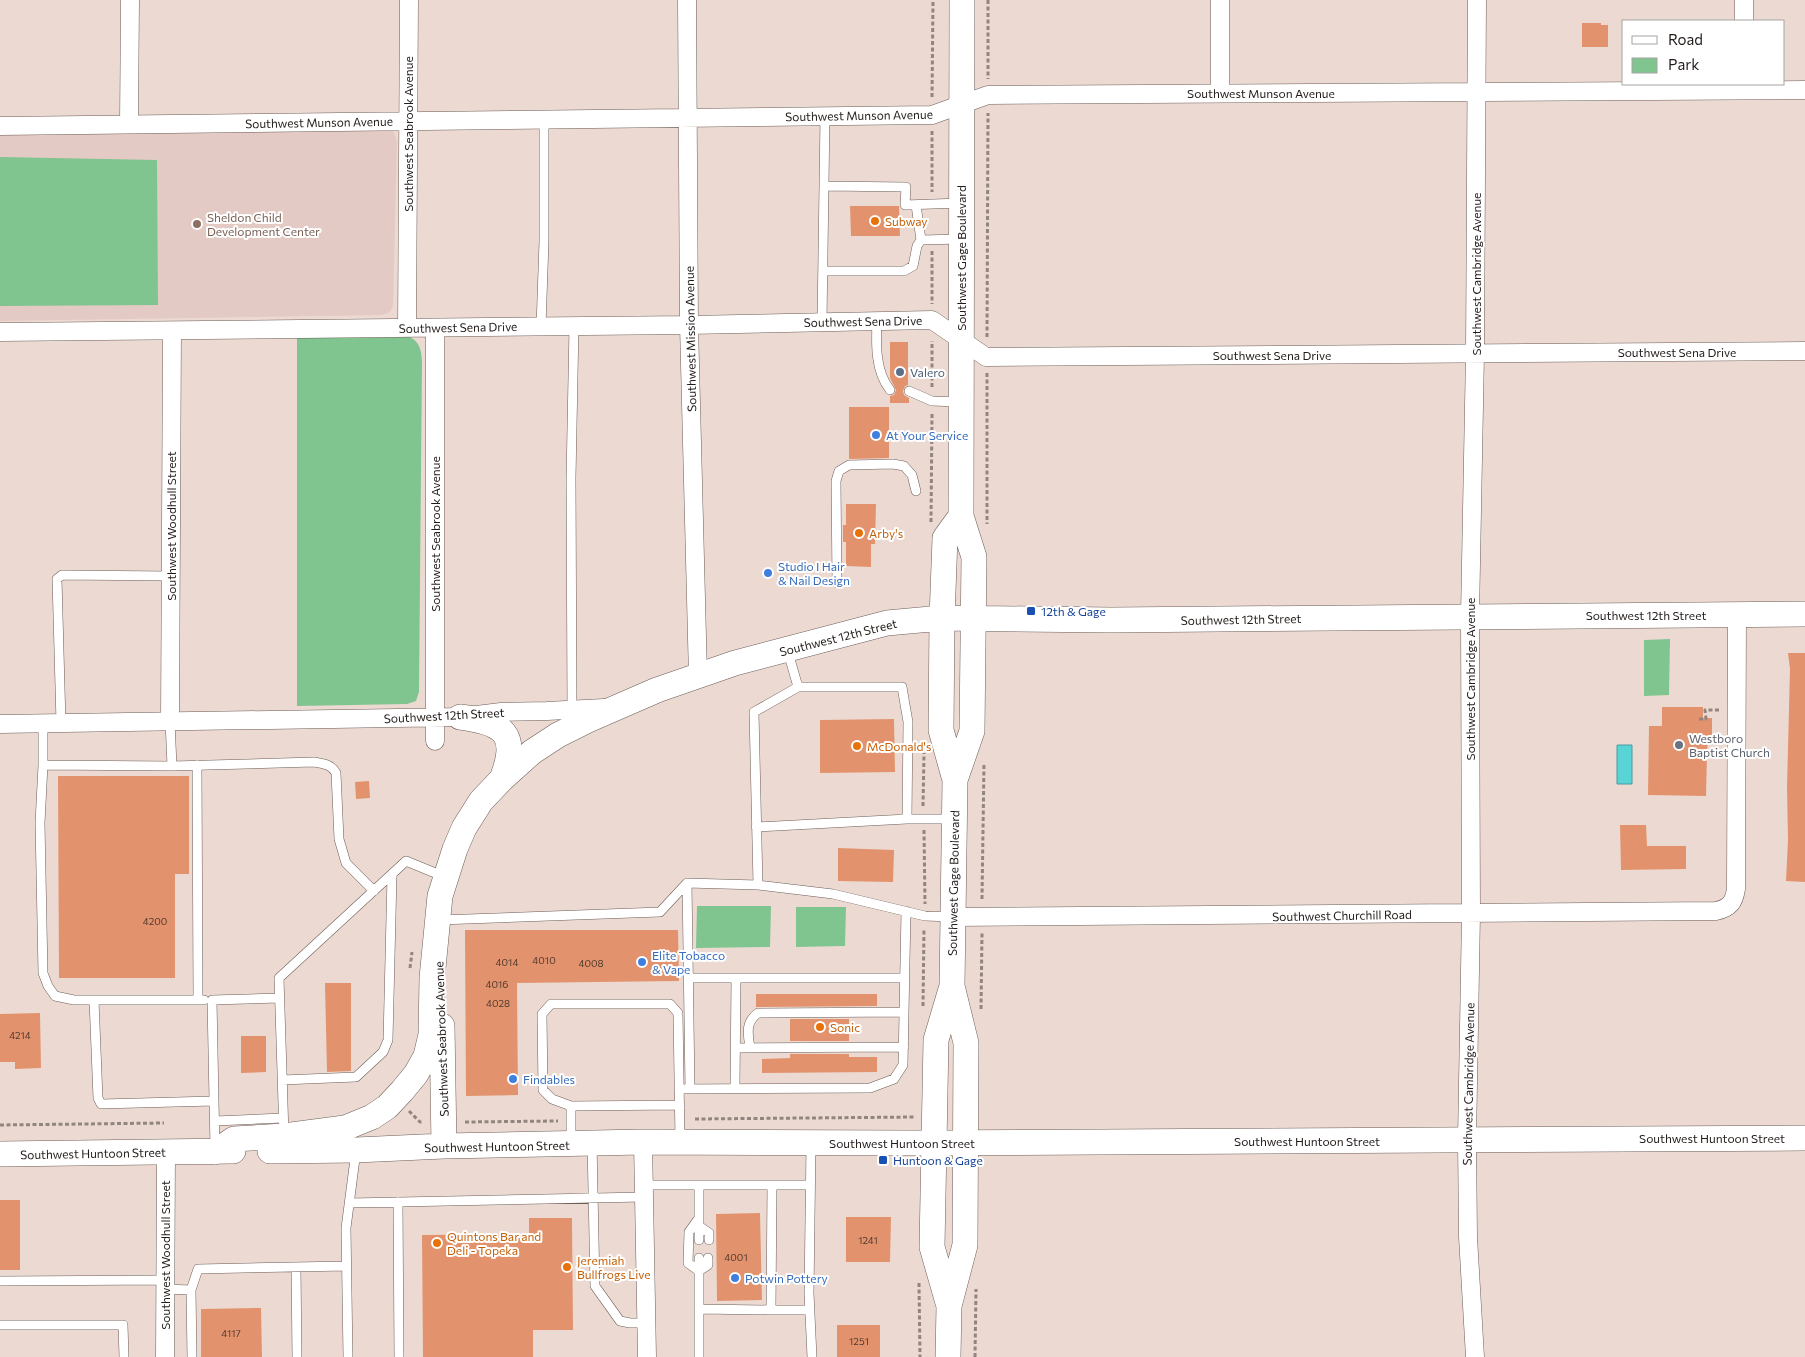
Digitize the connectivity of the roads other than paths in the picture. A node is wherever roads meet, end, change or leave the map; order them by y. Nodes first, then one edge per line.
1 (130, 0) edge
2 (409, 0) edge
3 (687, 0) edge
4 (962, 0) edge
5 (1220, 0) edge
6 (1477, 0) edge
7 (1744, 0) edge
8 (1744, 20) edge
9 (1744, 87) edge
10 (1805, 90) edge
11 (1477, 92) junction
12 (1220, 93) junction
13 (962, 105) junction
14 (825, 116) junction
15 (688, 118) junction
16 (544, 120) junction
17 (408, 121) junction
18 (129, 124) junction
19 (0, 126) edge
20 (824, 186) junction
21 (961, 203) junction
22 (916, 205) junction
23 (961, 239) junction
24 (921, 240) junction
25 (823, 271) junction
26 (876, 321) junction
27 (822, 322) junction
28 (689, 325) junction
29 (541, 326) junction
30 (574, 326) junction
31 (407, 328) junction
32 (435, 328) junction
33 (172, 331) junction
34 (0, 332) edge
35 (960, 338) junction
36 (1805, 351) edge
37 (1475, 353) junction
38 (890, 390) dead end
39 (908, 391) dead end
40 (960, 402) junction
41 (916, 491) dead end
42 (961, 516) junction
43 (171, 576) junction
44 (837, 583) dead end
45 (1805, 614) edge
46 (1737, 615) junction
47 (1470, 616) junction
48 (942, 618) junction
49 (974, 618) junction
50 (788, 649) junction
51 (698, 677) junction
52 (798, 687) junction
53 (624, 704) junction
54 (572, 710) junction
55 (435, 717) junction
56 (460, 717) junction
57 (170, 721) junction
58 (43, 723) junction
59 (60, 723) junction
60 (0, 724) edge
61 (435, 741) dead end
62 (43, 765) junction
63 (172, 766) junction
64 (197, 766) junction
65 (502, 779) junction
66 (955, 780) junction
67 (907, 819) junction
68 (955, 819) junction
69 (756, 827) junction
70 (392, 875) junction
71 (446, 877) junction
72 (687, 883) junction
73 (758, 885) junction
74 (374, 891) junction
75 (906, 911) junction
76 (1470, 914) junction
77 (952, 918) junction
78 (438, 926) junction
79 (689, 978) junction
80 (736, 978) junction
81 (905, 978) junction
82 (952, 986) junction
83 (280, 998) junction
84 (94, 1000) junction
85 (198, 1000) junction
86 (212, 1000) junction
87 (904, 1012) junction
88 (904, 1047) junction
89 (735, 1048) junction
90 (750, 1048) junction
91 (282, 1080) junction
92 (734, 1088) junction
93 (679, 1089) junction
94 (690, 1089) junction
95 (214, 1101) junction
96 (680, 1105) junction
97 (571, 1106) junction
98 (215, 1121) junction
99 (284, 1135) junction
100 (1805, 1138) edge
101 (1467, 1140) junction
102 (643, 1142) junction
103 (965, 1142) junction
104 (680, 1143) junction
105 (811, 1143) junction
106 (934, 1143) junction
107 (582, 1144) junction
108 (444, 1146) junction
109 (356, 1150) junction
110 (166, 1152) junction
111 (215, 1152) junction
112 (0, 1154) edge
113 (699, 1185) junction
114 (772, 1185) junction
115 (810, 1185) junction
116 (644, 1191) junction
117 (593, 1198) junction
118 (398, 1202) junction
119 (350, 1203) junction
120 (699, 1222) junction
121 (699, 1240) dead end
122 (709, 1240) dead end
123 (704, 1258) dead end
124 (346, 1266) junction
125 (296, 1267) junction
126 (699, 1272) junction
127 (0, 1281) edge
128 (165, 1285) junction
129 (192, 1290) junction
130 (949, 1306) junction
131 (700, 1309) junction
132 (771, 1310) junction
133 (810, 1310) junction
134 (646, 1323) junction
135 (0, 1325) edge
136 (124, 1357) edge
137 (165, 1357) edge
138 (192, 1357) edge
139 (296, 1357) edge
140 (348, 1357) edge
141 (399, 1357) edge
142 (646, 1357) edge
143 (700, 1357) edge
144 (812, 1357) edge
145 (948, 1357) edge
146 (1474, 1357) edge

1 - 18 street
2 - 17 street, Southwest Seabrook Avenue
3 - 15 street, Southwest Mission Avenue
4 - 13 main road, Southwest Gage Boulevard
5 - 12 street
6 - 11 street, Southwest Cambridge Avenue
7 - 8 street
9 - 10 street, Southwest Munson Avenue
9 - 11 street, Southwest Munson Avenue
11 - 12 street, Southwest Munson Avenue
11 - 37 street, Southwest Cambridge Avenue
12 - 13 street, Southwest Munson Avenue
13 - 14 street, Southwest Munson Avenue
13 - 21 main road, Southwest Gage Boulevard
14 - 15 street, Southwest Munson Avenue
14 - 20 lane
15 - 16 street, Southwest Munson Avenue
15 - 28 street, Southwest Mission Avenue
16 - 17 street, Southwest Munson Avenue
16 - 29 lane
17 - 18 street, Southwest Munson Avenue
17 - 31 street, Southwest Seabrook Avenue
18 - 19 street, Southwest Munson Avenue
20 - 22 lane
20 - 25 lane
21 - 22 lane
21 - 23 main road, Southwest Gage Boulevard
22 - 24 lane
23 - 24 lane
23 - 35 main road, Southwest Gage Boulevard
24 - 25 lane
25 - 27 lane
26 - 27 street, Southwest Sena Drive
26 - 35 street, Southwest Sena Drive
26 - 38 lane
27 - 28 street, Southwest Sena Drive
28 - 30 street, Southwest Sena Drive
28 - 51 street, Southwest Mission Avenue
29 - 30 street, Southwest Sena Drive
29 - 32 street, Southwest Sena Drive
30 - 54 lane
31 - 32 street, Southwest Sena Drive
31 - 33 street, Southwest Sena Drive
32 - 55 street, Southwest Seabrook Avenue
33 - 34 street, Southwest Sena Drive
33 - 43 street, Southwest Woodhull Street
35 - 37 street, Southwest Sena Drive
35 - 40 main road, Southwest Gage Boulevard
36 - 37 street, Southwest Sena Drive
37 - 47 street, Southwest Cambridge Avenue
39 - 40 lane
40 - 42 main road, Southwest Gage Boulevard
41 - 44 lane
42 - 48 main road, Southwest Gage Boulevard
42 - 49 main road, Southwest Gage Boulevard
43 - 57 street, Southwest Woodhull Street
43 - 59 lane
45 - 46 main road, Southwest 12th Street
46 - 47 main road, Southwest 12th Street
46 - 76 street, Southwest Churchill Road
47 - 49 main road, Southwest 12th Street
47 - 76 street, Southwest Cambridge Avenue
48 - 49 main road, Southwest 12th Street
48 - 50 main road, Southwest 12th Street
48 - 66 main road, Southwest Gage Boulevard
49 - 66 main road, Southwest Gage Boulevard
50 - 51 main road, Southwest 12th Street
50 - 52 lane
51 - 53 main road, Southwest 12th Street
52 - 67 lane
52 - 69 lane
53 - 54 street, Southwest 12th Street
53 - 65 main road, Southwest Seabrook Avenue
54 - 56 street, Southwest 12th Street
55 - 56 street, Southwest 12th Street
55 - 57 street, Southwest 12th Street
55 - 61 street, Southwest Seabrook Avenue
56 - 65 main road
57 - 59 street, Southwest 12th Street
57 - 63 lane
58 - 59 street, Southwest 12th Street
58 - 60 street, Southwest 12th Street
58 - 62 lane
62 - 63 lane
62 - 84 lane
63 - 64 lane
64 - 74 lane
64 - 85 lane
65 - 71 main road, Southwest Seabrook Avenue
66 - 68 main road, Southwest Gage Boulevard
67 - 68 lane
67 - 69 lane
68 - 77 main road, Southwest Gage Boulevard
69 - 73 lane
70 - 71 lane
70 - 74 lane
70 - 91 lane
71 - 78 main road, Southwest Seabrook Avenue
72 - 73 lane
72 - 78 lane
72 - 79 lane
73 - 75 lane
74 - 83 lane
75 - 77 lane
75 - 81 lane
76 - 77 street, Southwest Churchill Road
76 - 101 street, Southwest Cambridge Avenue
77 - 82 main road, Southwest Gage Boulevard
78 - 99 main road, Southwest Seabrook Avenue
78 - 108 main road, Southwest Seabrook Avenue
79 - 80 lane
79 - 94 lane
80 - 81 lane
80 - 89 lane
81 - 87 lane
82 - 103 main road, Southwest Gage Boulevard
82 - 106 main road, Southwest Gage Boulevard
83 - 86 lane
83 - 91 lane
84 - 85 lane
84 - 95 lane
85 - 86 lane
86 - 95 lane
87 - 88 lane
87 - 90 lane
88 - 90 lane
88 - 92 lane
89 - 90 lane
89 - 92 lane
91 - 99 lane
92 - 94 lane
93 - 94 lane
93 - 96 lane
93 - 97 lane
95 - 98 lane
96 - 97 lane
96 - 104 lane
97 - 107 lane
98 - 99 lane
98 - 111 lane
99 - 109 main road, Southwest Huntoon Street
99 - 111 main road, Southwest Seabrook Avenue
100 - 101 main road, Southwest Huntoon Street
101 - 103 main road, Southwest Huntoon Street
101 - 146 street, Southwest Cambridge Avenue
102 - 104 main road, Southwest Huntoon Street
102 - 107 main road, Southwest Huntoon Street
102 - 116 street
103 - 106 main road, Southwest Huntoon Street
103 - 130 main road, Southwest Gage Boulevard
104 - 105 main road, Southwest Huntoon Street
105 - 106 main road, Southwest Huntoon Street
105 - 115 lane
106 - 130 main road, Southwest Gage Boulevard
107 - 108 main road, Southwest Huntoon Street
107 - 117 lane
108 - 109 main road, Southwest Huntoon Street
109 - 119 lane
110 - 111 main road, Southwest Huntoon Street
110 - 112 main road, Southwest Huntoon Street
110 - 128 street, Southwest Woodhull Street
113 - 114 lane
113 - 116 lane
113 - 120 lane
114 - 115 lane
114 - 132 lane
115 - 133 lane
116 - 117 lane
116 - 134 street
117 - 118 lane
117 - 134 lane
118 - 119 lane
118 - 141 lane
119 - 124 lane
120 - 121 lane
120 - 122 lane
120 - 126 lane
123 - 126 lane
124 - 125 lane
124 - 140 lane
125 - 129 lane
125 - 139 lane
126 - 131 lane
127 - 128 lane
128 - 129 lane
128 - 137 street, Southwest Woodhull Street
129 - 138 lane
130 - 145 main road, Southwest Gage Boulevard
131 - 132 lane
131 - 143 lane
132 - 133 lane
133 - 144 lane
134 - 142 street
135 - 136 lane

